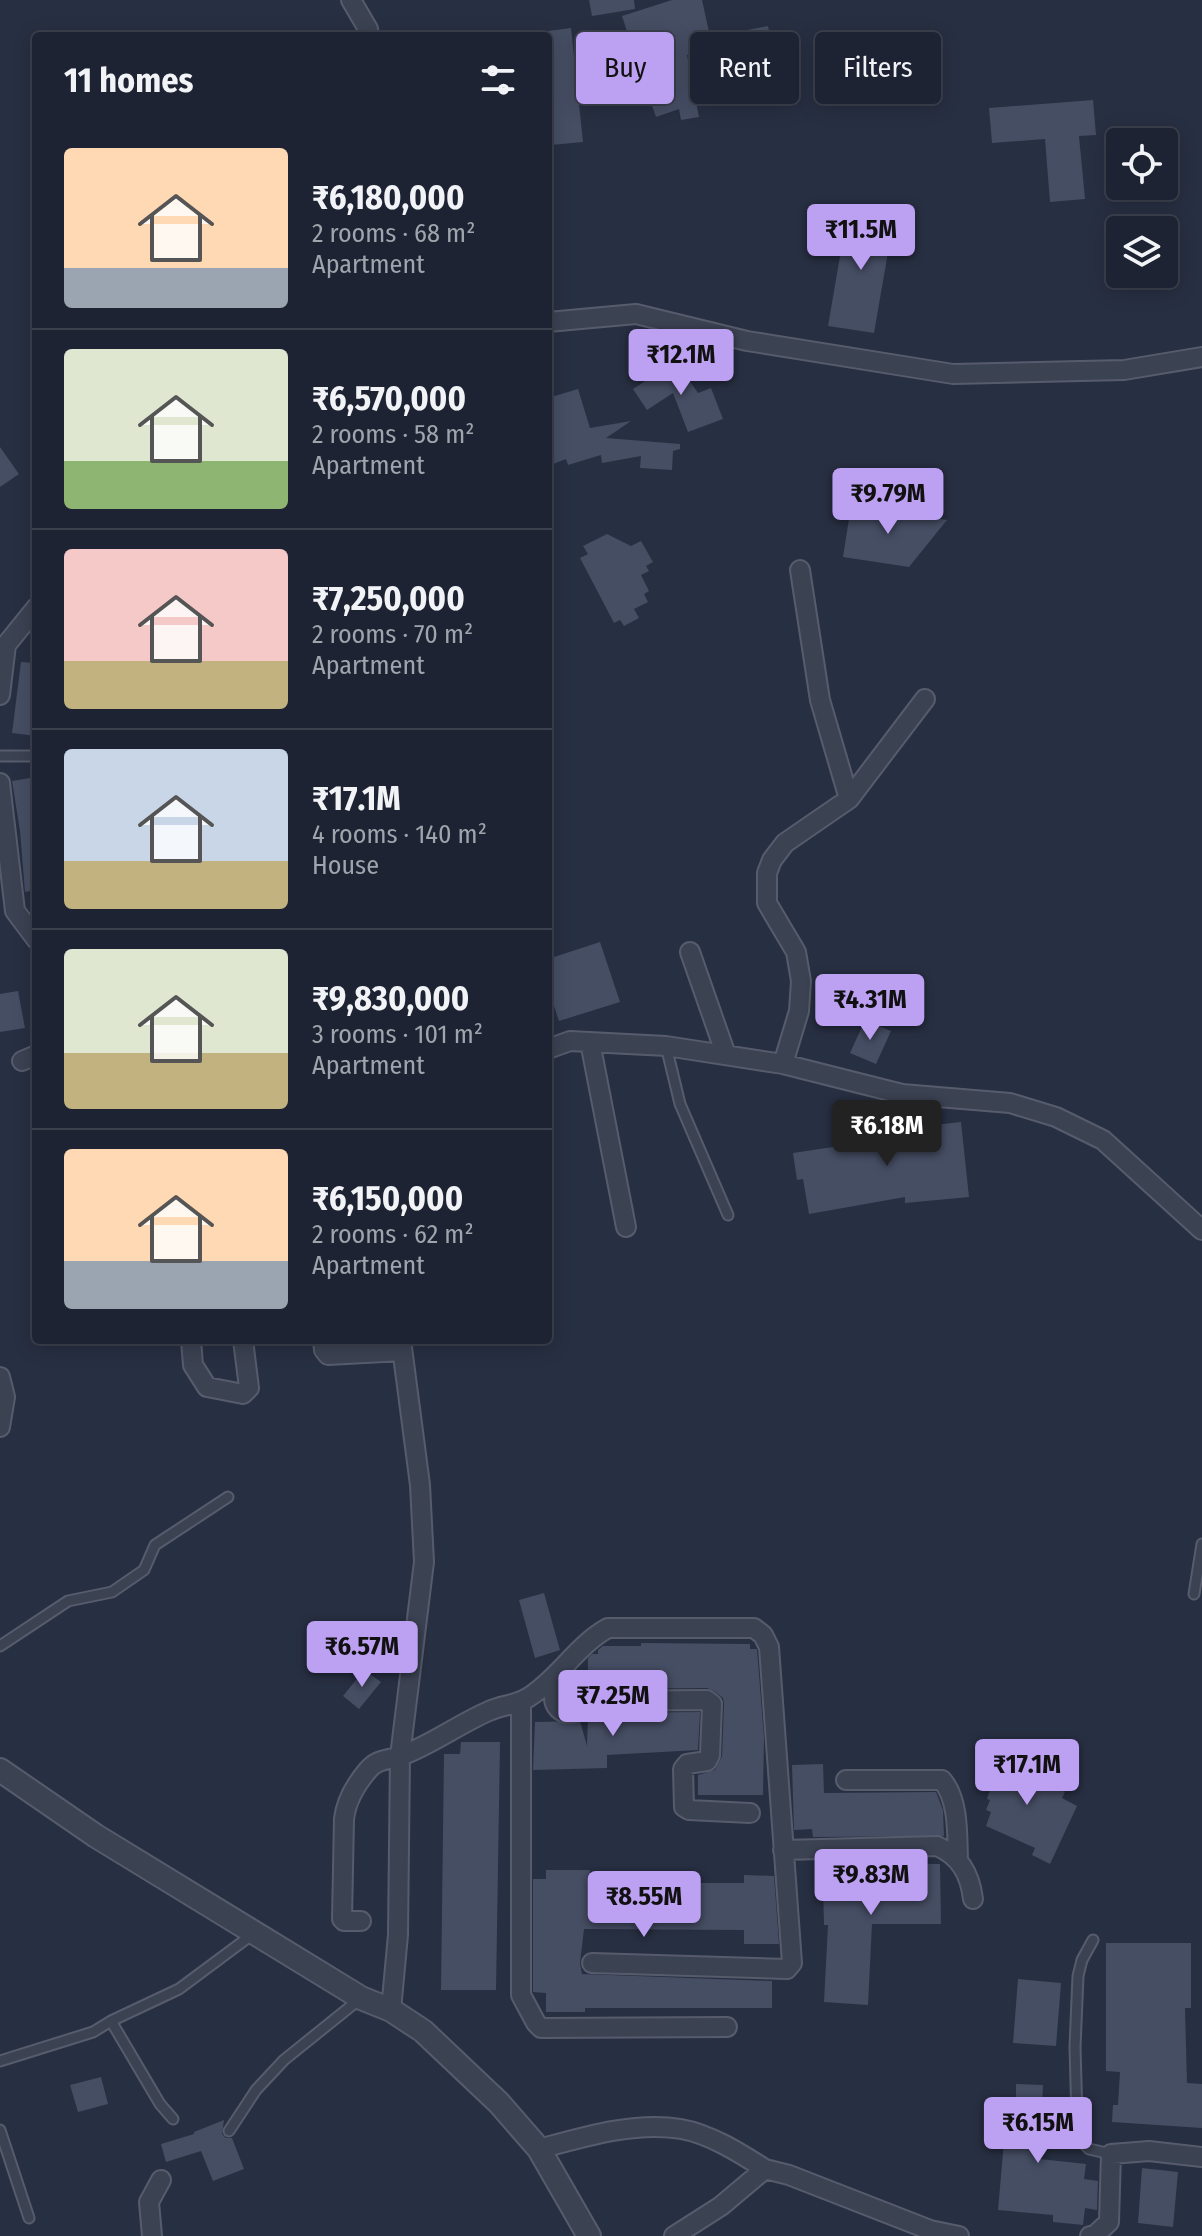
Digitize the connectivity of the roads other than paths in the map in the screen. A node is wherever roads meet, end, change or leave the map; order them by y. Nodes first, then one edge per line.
1 (356, 2) edge
2 (368, 32) edge
3 (552, 322) edge
4 (1202, 357) edge
5 (800, 570) dead end
6 (32, 612) edge
7 (3, 644) edge
8 (0, 695) edge
9 (925, 699) dead end
10 (0, 756) edge
11 (32, 756) edge
12 (0, 783) edge
13 (849, 799) junction
14 (7, 910) edge
15 (32, 935) edge
16 (690, 952) dead end
17 (590, 1042) junction
18 (666, 1046) junction
19 (552, 1048) edge
20 (726, 1055) junction
21 (783, 1064) junction
22 (728, 1215) dead end
23 (626, 1227) dead end
24 (1202, 1230) edge
25 (191, 1344) edge
26 (244, 1344) edge
27 (323, 1344) edge
28 (402, 1345) edge
29 (369, 1346) edge
30 (0, 1377) edge
31 (0, 1427) edge
32 (228, 1497) dead end
33 (1202, 1544) edge
34 (1194, 1594) dead end
35 (0, 1646) edge
36 (527, 1699) junction
37 (400, 1756) junction
38 (0, 1770) edge
39 (846, 1780) dead end
40 (750, 1813) dead end
41 (783, 1850) junction
42 (958, 1859) junction
43 (973, 1899) dead end
44 (361, 1921) dead end
45 (256, 1932) junction
46 (1093, 1940) dead end
47 (592, 1963) dead end
48 (361, 1998) junction
49 (391, 2010) junction
50 (111, 2021) junction
51 (727, 2027) dead end
52 (0, 2061) edge
53 (173, 2119) dead end
54 (0, 2130) edge
55 (229, 2131) dead end
56 (539, 2149) junction
57 (1111, 2154) junction
58 (1202, 2157) edge
59 (765, 2169) junction
60 (161, 2180) dead end
61 (29, 2218) dead end
62 (152, 2236) edge
63 (589, 2236) edge
64 (674, 2236) edge
65 (959, 2236) edge
66 (1090, 2236) edge

1 - 2 street
3 - 4 street
5 - 13 street
6 - 7 street
7 - 8 street
9 - 13 street
10 - 11 lane
12 - 14 street
13 - 21 street
14 - 15 street
16 - 20 street
17 - 18 street
17 - 19 street
17 - 23 street
18 - 20 street
18 - 22 lane
20 - 21 street
21 - 24 street
25 - 26 street
27 - 29 street
28 - 29 street
28 - 37 street
30 - 31 street
32 - 35 lane
33 - 34 lane
36 - 37 street
36 - 40 street
36 - 41 street
36 - 51 street
37 - 44 street
37 - 49 street
38 - 45 street
39 - 42 street
41 - 42 street
41 - 47 street
42 - 43 street
45 - 48 street
45 - 50 lane
46 - 57 lane
48 - 49 street
48 - 55 lane
49 - 56 street
50 - 52 lane
50 - 53 lane
54 - 61 lane
56 - 59 street
56 - 63 street
57 - 58 street
57 - 66 street
59 - 64 street
59 - 65 street
60 - 62 street

